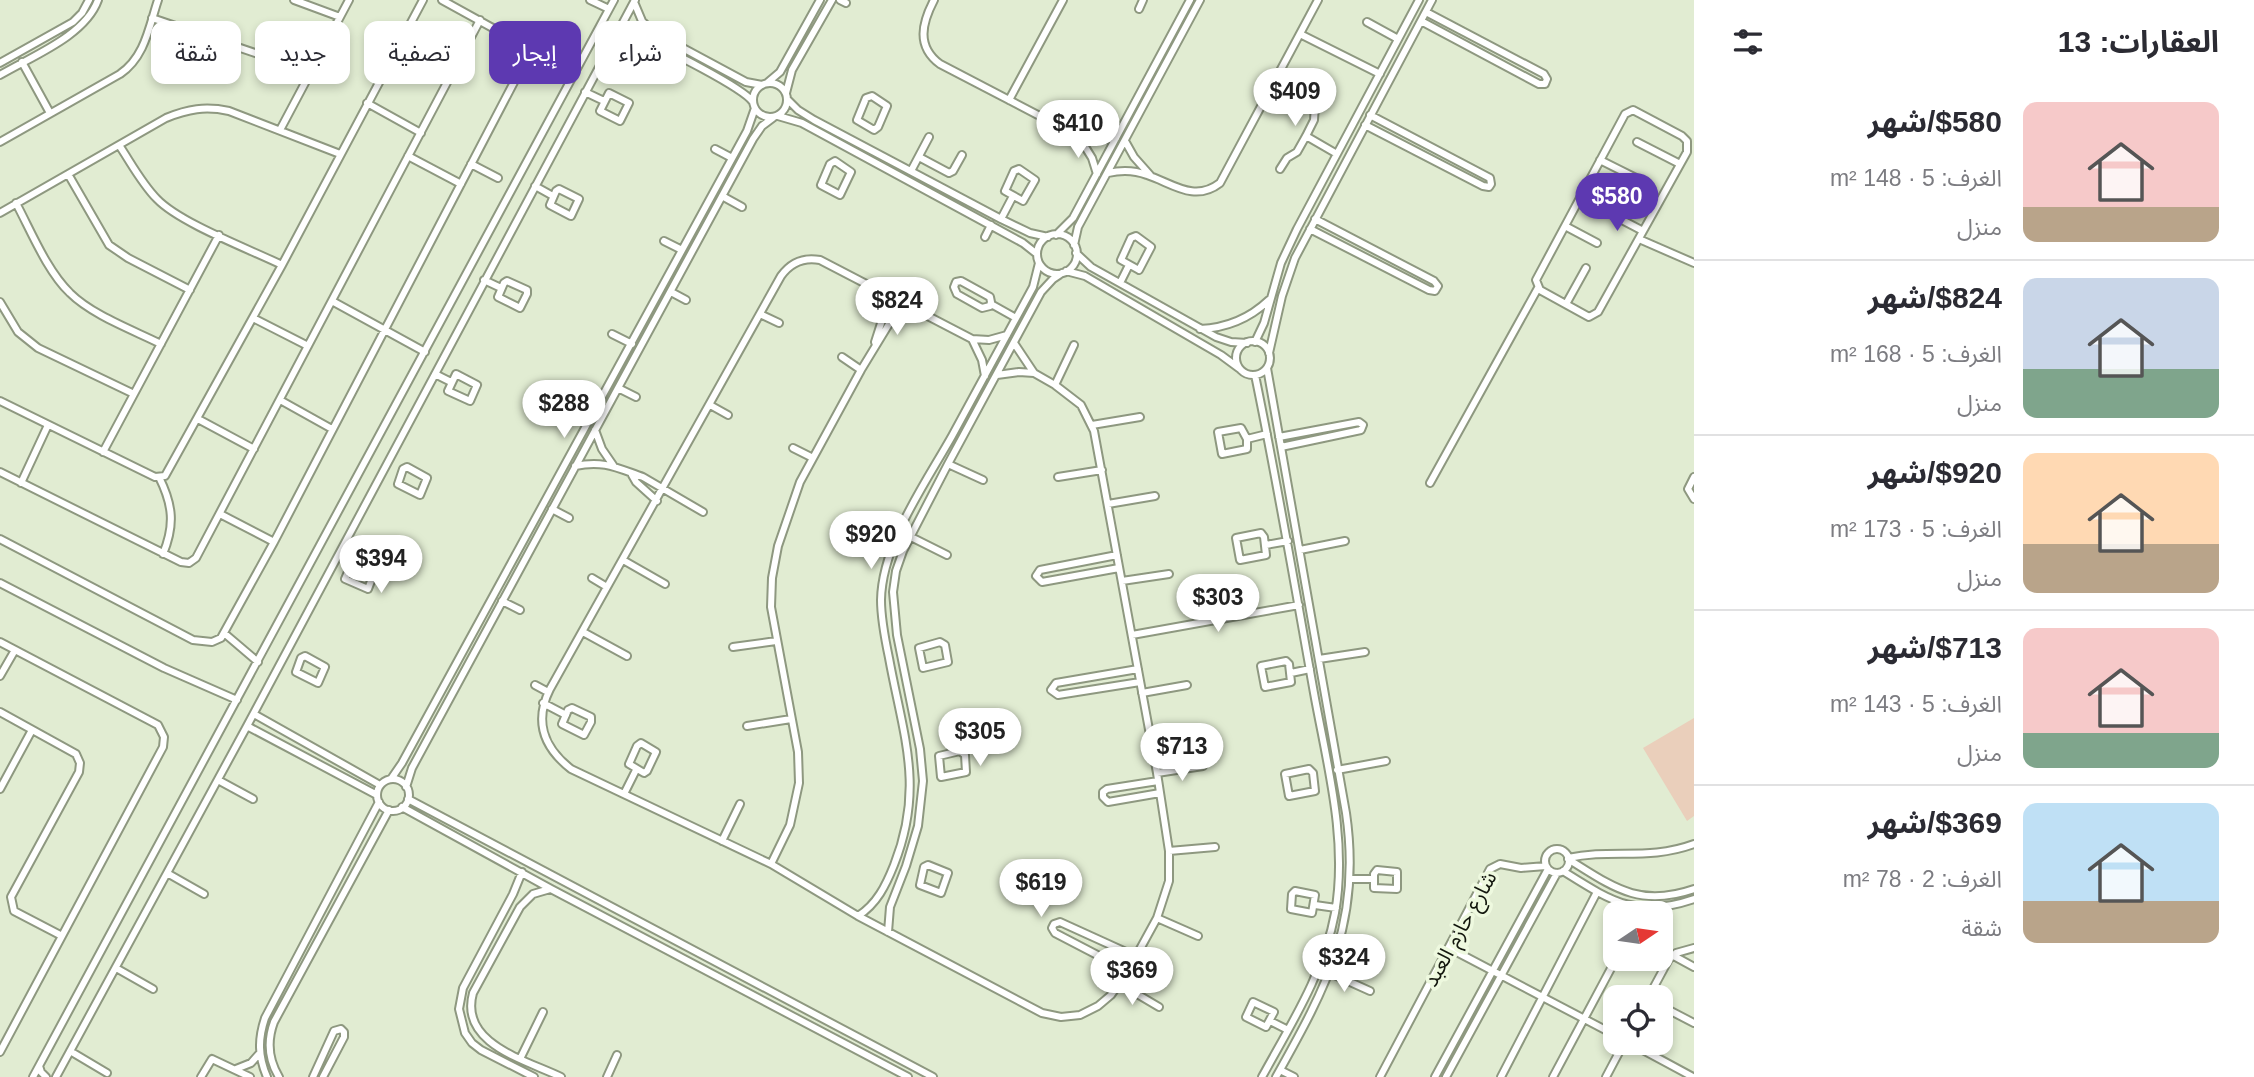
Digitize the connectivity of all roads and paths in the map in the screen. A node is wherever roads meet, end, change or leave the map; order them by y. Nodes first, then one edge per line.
1 (89, 0) edge
2 (98, 0) edge
3 (158, 0) edge
4 (294, 0) edge
5 (349, 0) edge
6 (423, 0) edge
7 (442, 0) edge
8 (590, 0) edge
9 (614, 0) edge
10 (634, 0) edge
11 (820, 0) edge
12 (832, 0) edge
13 (934, 0) edge
14 (1063, 0) edge
15 (1143, 0) edge
16 (1190, 0) edge
17 (1200, 0) edge
18 (1318, 0) edge
19 (1419, 0) edge
20 (1432, 0) edge
21 (609, 9) junction
22 (1139, 9) dead end
23 (1426, 12) junction
24 (340, 17) junction
25 (152, 18) junction
26 (480, 20) junction
27 (338, 21) edge
28 (623, 21) edge
29 (1367, 22) dead end
30 (1421, 22) junction
31 (1300, 34) junction
32 (1398, 40) junction
33 (255, 53) edge
34 (1513, 58) junction
35 (22, 62) junction
36 (686, 62) edge
37 (0, 63) edge
38 (1508, 67) junction
39 (595, 74) edge
40 (1380, 74) junction
41 (0, 75) edge
42 (305, 84) edge
43 (764, 84) junction
44 (585, 92) junction
45 (1321, 92) dead end
46 (787, 97) junction
47 (1009, 100) junction
48 (604, 101) junction
49 (367, 103) junction
50 (754, 105) junction
51 (50, 113) junction
52 (1370, 115) junction
53 (776, 116) junction
54 (1365, 125) junction
55 (866, 126) junction
56 (280, 130) junction
57 (747, 131) junction
58 (421, 133) junction
59 (755, 135) junction
60 (1078, 136) junction
61 (1306, 136) junction
62 (929, 137) dead end
63 (1116, 138) junction
64 (1125, 141) junction
65 (1686, 141) junction
66 (0, 142) edge
67 (859, 142) junction
68 (1637, 142) dead end
69 (120, 145) junction
70 (1694, 145) edge
71 (715, 149) dead end
72 (852, 150) junction
73 (340, 154) junction
74 (1337, 154) junction
75 (962, 155) dead end
76 (408, 156) junction
77 (919, 157) junction
78 (732, 159) junction
79 (1600, 160) junction
80 (1461, 163) junction
81 (471, 164) junction
82 (1680, 164) junction
83 (843, 166) junction
84 (1280, 169) dead end
85 (911, 171) junction
86 (1456, 172) junction
87 (1108, 173) junction
88 (68, 174) junction
89 (1097, 175) junction
90 (1151, 176) junction
91 (498, 177) dead end
92 (1636, 178) dead end
93 (461, 184) junction
94 (535, 186) junction
95 (553, 196) junction
96 (722, 196) junction
97 (1013, 196) junction
98 (16, 203) junction
99 (1310, 204) junction
100 (742, 207) dead end
101 (1320, 210) junction
102 (1603, 210) dead end
103 (0, 213) edge
104 (1074, 216) junction
105 (1001, 219) junction
106 (1315, 219) junction
107 (1082, 220) junction
108 (991, 225) junction
109 (1565, 226) junction
110 (1310, 229) junction
111 (1643, 231) junction
112 (1056, 234) junction
113 (219, 235) junction
114 (985, 237) dead end
115 (1048, 237) junction
116 (1639, 239) junction
117 (664, 241) dead end
118 (1597, 243) dead end
119 (1074, 245) junction
120 (682, 250) junction
121 (1076, 253) junction
122 (1037, 254) junction
123 (1039, 263) junction
124 (1694, 263) edge
125 (282, 265) junction
126 (1129, 265) junction
127 (1408, 268) junction
128 (1586, 268) dead end
129 (1064, 272) junction
130 (1403, 278) junction
131 (484, 280) junction
132 (1120, 283) junction
133 (1032, 287) junction
134 (501, 288) junction
135 (1538, 288) junction
136 (190, 290) junction
137 (671, 292) junction
138 (884, 292) junction
139 (1041, 292) junction
140 (1270, 298) junction
141 (686, 300) dead end
142 (332, 301) junction
143 (0, 302) edge
144 (991, 304) junction
145 (1566, 304) junction
146 (917, 311) junction
147 (760, 314) junction
148 (647, 315) junction
149 (253, 318) junction
150 (1016, 318) junction
151 (656, 320) junction
152 (779, 323) dead end
153 (1200, 329) junction
154 (384, 330) junction
155 (612, 334) dead end
156 (1007, 335) junction
157 (972, 339) junction
158 (1251, 342) junction
159 (1014, 343) junction
160 (161, 344) junction
161 (632, 344) junction
162 (876, 345) junction
163 (1074, 345) dead end
164 (308, 346) junction
165 (425, 352) junction
166 (1269, 353) junction
167 (842, 357) dead end
168 (1267, 368) junction
169 (1240, 369) junction
170 (862, 370) junction
171 (1034, 373) junction
172 (435, 374) junction
173 (997, 375) junction
174 (1255, 375) junction
175 (985, 376) junction
176 (451, 382) junction
177 (1055, 385) junction
178 (618, 388) junction
179 (134, 394) junction
180 (636, 397) dead end
181 (280, 400) junction
182 (0, 401) edge
183 (710, 405) junction
184 (728, 415) dead end
185 (1140, 417) dead end
186 (198, 419) junction
187 (48, 425) junction
188 (1092, 425) junction
189 (1339, 426) junction
190 (332, 429) junction
191 (595, 430) junction
192 (1267, 434) junction
193 (1340, 434) junction
194 (1279, 436) junction
195 (1247, 439) junction
196 (1281, 447) junction
197 (793, 448) dead end
198 (254, 449) junction
199 (103, 452) junction
200 (813, 458) junction
201 (948, 464) junction
202 (613, 465) junction
203 (575, 466) junction
204 (385, 467) junction
205 (1102, 470) junction
206 (0, 472) edge
207 (401, 475) junction
208 (632, 475) junction
209 (159, 477) junction
210 (1058, 477) dead end
211 (1694, 477) edge
212 (983, 480) dead end
213 (21, 482) junction
214 (1430, 483) dead end
215 (663, 489) junction
216 (1155, 496) dead end
217 (1694, 499) edge
218 (657, 500) junction
219 (1108, 504) junction
220 (552, 509) junction
221 (703, 512) dead end
222 (220, 513) junction
223 (569, 519) dead end
224 (911, 537) junction
225 (0, 539) edge
226 (1288, 541) junction
227 (1345, 541) dead end
228 (274, 542) junction
229 (1266, 545) junction
230 (1300, 550) junction
231 (163, 554) junction
232 (947, 555) dead end
233 (1117, 555) junction
234 (623, 560) junction
235 (513, 561) junction
236 (334, 563) junction
237 (522, 565) junction
238 (1063, 565) junction
239 (1119, 568) junction
240 (349, 570) junction
241 (1168, 574) dead end
242 (592, 578) dead end
243 (1066, 578) junction
244 (1122, 581) junction
245 (0, 583) edge
246 (665, 583) dead end
247 (607, 587) junction
248 (502, 601) junction
249 (1299, 605) junction
250 (520, 610) dead end
251 (583, 632) junction
252 (224, 633) junction
253 (1132, 635) junction
254 (776, 641) junction
255 (0, 642) edge
256 (733, 648) dead end
257 (15, 650) junction
258 (1365, 652) dead end
259 (626, 656) dead end
260 (283, 657) junction
261 (920, 658) junction
262 (1319, 659) junction
263 (258, 662) junction
264 (903, 662) junction
265 (299, 664) junction
266 (1138, 669) junction
267 (1310, 669) junction
268 (1291, 673) junction
269 (0, 677) edge
270 (1078, 679) junction
271 (1140, 682) junction
272 (535, 685) dead end
273 (1187, 685) dead end
274 (548, 692) junction
275 (909, 692) junction
276 (1080, 692) junction
277 (1142, 693) junction
278 (896, 694) junction
279 (237, 700) junction
280 (543, 703) junction
281 (0, 712) edge
282 (254, 714) junction
283 (566, 715) junction
284 (792, 719) junction
285 (247, 726) junction
286 (273, 726) junction
287 (747, 726) dead end
288 (32, 730) junction
289 (266, 736) junction
290 (1385, 761) dead end
291 (939, 764) junction
292 (923, 766) junction
293 (1203, 766) dead end
294 (1338, 769) junction
295 (636, 770) junction
296 (1328, 775) junction
297 (1157, 777) junction
298 (391, 779) junction
299 (218, 780) junction
300 (1314, 780) junction
301 (380, 785) junction
302 (406, 787) junction
303 (0, 789) edge
304 (1160, 793) junction
305 (624, 794) junction
306 (378, 798) junction
307 (253, 799) dead end
308 (408, 799) junction
309 (740, 804) dead end
310 (402, 807) junction
311 (389, 810) junction
312 (722, 841) junction
313 (1694, 844) edge
314 (1215, 847) dead end
315 (1169, 851) junction
316 (1568, 859) junction
317 (771, 864) junction
318 (906, 866) junction
319 (1547, 868) junction
320 (522, 872) junction
321 (923, 872) junction
322 (1560, 872) junction
323 (167, 873) junction
324 (1350, 879) junction
325 (1374, 879) junction
326 (551, 889) junction
327 (1694, 889) edge
328 (1597, 892) junction
329 (204, 894) dead end
330 (1694, 900) edge
331 (1617, 901) edge
332 (1315, 905) junction
333 (1673, 905) edge
334 (1336, 908) junction
335 (858, 916) junction
336 (1157, 918) junction
337 (316, 922) junction
338 (325, 927) junction
339 (888, 932) junction
340 (62, 936) junction
341 (1198, 936) dead end
342 (1449, 948) junction
343 (1694, 948) edge
344 (1673, 955) edge
345 (1673, 956) edge
346 (1137, 957) junction
347 (1694, 967) edge
348 (116, 968) junction
349 (1128, 971) junction
350 (1493, 971) junction
351 (1609, 971) edge
352 (1330, 972) junction
353 (1501, 975) junction
354 (1120, 984) junction
355 (153, 989) dead end
356 (1370, 991) dead end
357 (1544, 997) junction
358 (1159, 1007) dead end
359 (543, 1012) dead end
360 (1673, 1012) edge
361 (1584, 1018) junction
362 (1270, 1021) junction
363 (1694, 1023) edge
364 (1603, 1028) edge
365 (1288, 1030) junction
366 (70, 1051) junction
367 (0, 1052) edge
368 (324, 1053) junction
369 (259, 1054) junction
370 (617, 1055) dead end
371 (1618, 1055) edge
372 (1652, 1055) edge
373 (334, 1057) junction
374 (521, 1057) junction
375 (39, 1066) junction
376 (236, 1069) junction
377 (107, 1073) dead end
378 (1278, 1074) edge
379 (33, 1077) edge
380 (46, 1077) edge
381 (56, 1077) edge
382 (201, 1077) edge
383 (250, 1077) edge
384 (267, 1077) edge
385 (279, 1077) edge
386 (313, 1077) edge
387 (323, 1077) edge
388 (534, 1077) edge
389 (560, 1077) edge
390 (607, 1077) edge
391 (908, 1077) edge
392 (933, 1077) edge
393 (1262, 1077) edge
394 (1294, 1077) edge
395 (1380, 1077) edge
396 (1435, 1077) edge
397 (1446, 1077) edge
398 (1501, 1077) edge
399 (1553, 1077) edge
400 (1606, 1077) edge
401 (1693, 1077) edge

1 - 37 street
2 - 35 street
3 - 25 street
4 - 24 street
5 - 24 street
6 - 49 street
7 - 26 street
8 - 21 street
9 - 21 street
10 - 28 street
10 - 43 street
11 - 43 street
12 - 46 street
13 - 47 street
14 - 47 street
15 - 22 street
16 - 63 street
17 - 64 street
18 - 31 street
19 - 32 street
20 - 23 street
21 - 165 street
23 - 30 street
23 - 34 street
24 - 27 street
25 - 33 street
25 - 51 street
26 - 58 street
26 - 81 street
29 - 32 street
30 - 38 street
30 - 52 street
31 - 40 street
31 - 90 street
32 - 40 street
34 - 38 street
34 - 38 street
35 - 41 street
35 - 51 street
36 - 50 street
39 - 44 street
40 - 74 street
42 - 56 street
43 - 46 street
43 - 50 street
44 - 48 street
44 - 94 street
45 - 61 street
46 - 53 street
46 - 67 street
47 - 60 street
48 - 48 street
49 - 58 street
49 - 73 street
50 - 53 street
50 - 57 street
51 - 66 street
52 - 54 street
52 - 80 street
53 - 59 street
53 - 72 street
54 - 86 street
54 - 101 street
55 - 55 street
55 - 67 street
56 - 69 street
56 - 73 street
57 - 59 street
57 - 78 street
58 - 76 street
59 - 96 street
60 - 63 street
60 - 89 street
61 - 74 street
61 - 84 street
62 - 77 street
63 - 89 street
64 - 87 street
64 - 90 street
65 - 70 street
65 - 79 street
65 - 82 street
67 - 85 street
68 - 82 street
69 - 88 street
69 - 113 street
71 - 78 street
72 - 83 street
72 - 108 street
73 - 125 street
74 - 99 street
75 - 77 street
76 - 93 street
76 - 142 street
77 - 85 street
78 - 120 street
79 - 92 street
79 - 109 street
80 - 86 street
80 - 86 street
81 - 91 street
81 - 93 street
82 - 111 street
83 - 83 street
85 - 105 street
87 - 90 street
87 - 107 street
88 - 98 street
88 - 136 street
89 - 104 street
93 - 154 street
94 - 95 street
94 - 131 street
95 - 95 street
96 - 100 street
96 - 137 street
97 - 97 street
97 - 105 street
98 - 103 street
98 - 160 street
99 - 101 street
99 - 140 street
101 - 106 street
102 - 111 street
104 - 107 street
104 - 112 street
105 - 115 street
106 - 110 street
106 - 127 street
107 - 119 street
108 - 114 street
108 - 122 street
109 - 118 street
109 - 135 street
110 - 130 street
110 - 166 street
111 - 116 street
112 - 115 street
112 - 119 street
113 - 125 street
113 - 136 street
115 - 122 street
116 - 124 street
116 - 145 street
117 - 120 street
119 - 121 street
120 - 148 street
121 - 129 street
121 - 132 street
122 - 123 street
123 - 129 street
123 - 133 street
125 - 149 street
126 - 126 street
126 - 132 street
127 - 130 street
127 - 130 street
128 - 145 street
129 - 139 street
129 - 169 street
131 - 134 street
131 - 172 street
132 - 153 street
133 - 139 street
133 - 150 street
134 - 134 street
135 - 145 street
135 - 214 street
136 - 160 street
137 - 141 street
137 - 151 street
138 - 146 street
138 - 147 street
138 - 162 street
139 - 159 street
140 - 153 street
140 - 158 street
142 - 154 street
142 - 164 street
143 - 179 street
144 - 144 street
144 - 150 street
146 - 157 street
146 - 162 street
147 - 152 street
147 - 183 street
148 - 151 street
148 - 161 street
149 - 164 street
149 - 186 street
150 - 156 street
151 - 178 street
153 - 158 street
154 - 165 street
154 - 190 street
155 - 161 street
156 - 157 street
156 - 175 street
157 - 175 street
158 - 166 street
158 - 169 street
159 - 171 street
159 - 173 street
160 - 179 street
161 - 235 street
162 - 170 street
163 - 177 street
164 - 181 street
165 - 263 street
166 - 168 street
167 - 170 street
168 - 174 street
168 - 194 street
169 - 174 street
170 - 200 street
171 - 173 street
171 - 177 street
172 - 176 street
172 - 204 street
173 - 201 street
174 - 192 street
175 - 278 street
176 - 176 street
177 - 188 street
178 - 180 street
178 - 191 street
179 - 199 street
181 - 190 street
181 - 198 street
182 - 187 street
183 - 184 street
183 - 215 street
185 - 188 street
186 - 198 street
186 - 209 street
187 - 199 street
187 - 213 street
188 - 205 street
189 - 193 street
189 - 193 street
189 - 194 street
190 - 228 street
191 - 202 street
191 - 203 street
192 - 195 street
192 - 226 street
193 - 196 street
194 - 196 street
195 - 195 street
196 - 230 street
197 - 200 street
198 - 222 street
199 - 209 street
200 - 254 street
201 - 212 street
201 - 224 street
202 - 203 street
202 - 208 street
203 - 220 street
204 - 207 street
204 - 236 street
205 - 210 street
205 - 219 street
206 - 213 street
207 - 207 street
208 - 215 street
208 - 218 street
209 - 231 street
211 - 217 street
213 - 231 street
215 - 218 street
215 - 221 street
216 - 219 street
218 - 234 street
219 - 233 street
220 - 223 street
220 - 237 street
222 - 228 street
222 - 231 street
224 - 232 street
224 - 264 street
225 - 252 street
226 - 229 street
226 - 249 street
227 - 230 street
228 - 252 street
229 - 229 street
230 - 262 street
233 - 238 street
233 - 239 street
234 - 246 street
234 - 247 street
235 - 237 street
235 - 298 street
236 - 240 street
236 - 260 street
237 - 248 street
238 - 243 street
238 - 243 street
239 - 243 street
239 - 244 street
240 - 240 street
241 - 244 street
242 - 247 street
244 - 253 street
245 - 279 street
247 - 251 street
248 - 250 street
248 - 302 street
249 - 253 street
249 - 267 street
251 - 259 street
251 - 274 street
252 - 263 street
253 - 266 street
254 - 256 street
254 - 284 street
255 - 257 street
257 - 269 street
257 - 340 street
258 - 262 street
260 - 265 street
260 - 282 street
261 - 261 street
261 - 264 street
262 - 294 street
263 - 279 street
264 - 275 street
265 - 265 street
266 - 270 street
266 - 271 street
267 - 268 street
267 - 296 street
268 - 268 street
270 - 276 street
270 - 276 street
271 - 276 street
271 - 277 street
272 - 274 street
273 - 277 street
274 - 280 street
275 - 278 street
275 - 292 street
277 - 297 street
278 - 335 street
279 - 375 street
280 - 283 street
280 - 305 street
281 - 288 street
282 - 285 street
282 - 286 street
283 - 283 street
284 - 287 street
284 - 317 street
285 - 289 street
285 - 299 street
286 - 289 street
286 - 301 street
288 - 303 street
288 - 340 street
289 - 306 street
290 - 294 street
291 - 291 street
291 - 292 street
292 - 318 street
293 - 297 street
294 - 296 street
294 - 324 street
295 - 295 street
295 - 305 street
296 - 300 street
296 - 334 street
297 - 304 street
297 - 304 street
298 - 301 street
298 - 302 street
299 - 307 street
299 - 323 street
300 - 300 street
301 - 306 street
302 - 308 street
304 - 315 street
305 - 312 street
306 - 311 street
306 - 337 street
308 - 310 street
308 - 392 street
309 - 312 street
310 - 311 street
310 - 320 street
311 - 338 street
312 - 317 street
313 - 316 street
314 - 315 street
315 - 336 street
316 - 319 street
316 - 322 street
316 - 327 street
317 - 335 street
318 - 321 street
318 - 339 street
319 - 322 street
319 - 342 street, شارع حازم العبد
319 - 350 street
320 - 326 street
320 - 388 street
321 - 321 street
322 - 328 street
322 - 353 street
323 - 329 street
323 - 348 street
324 - 325 street
324 - 352 street
325 - 325 street
326 - 374 street
326 - 391 street
328 - 331 street
328 - 357 street
330 - 333 street
332 - 332 street
332 - 334 street
334 - 365 street
335 - 339 street
336 - 341 street
336 - 346 street
337 - 338 street
337 - 369 street
338 - 385 street
339 - 354 street
340 - 367 street
342 - 350 street
342 - 395 street, شارع حازم العبد
343 - 344 street
345 - 347 street
346 - 349 street
346 - 349 street
348 - 355 street
348 - 366 street
349 - 354 street
350 - 353 street
350 - 396 street
351 - 361 street
352 - 356 street
352 - 378 street
353 - 357 street
353 - 397 street
354 - 358 street
357 - 361 street
357 - 398 street
359 - 374 street
360 - 363 street
361 - 364 street
361 - 399 street
362 - 362 street
362 - 365 street
365 - 393 street
366 - 377 street
366 - 381 street
368 - 373 street
368 - 373 street
368 - 386 street
369 - 376 street
369 - 384 street
370 - 390 street
371 - 400 street
372 - 401 street
373 - 387 street
374 - 389 street
375 - 379 street
375 - 380 street
376 - 382 street
376 - 383 street
378 - 394 street

